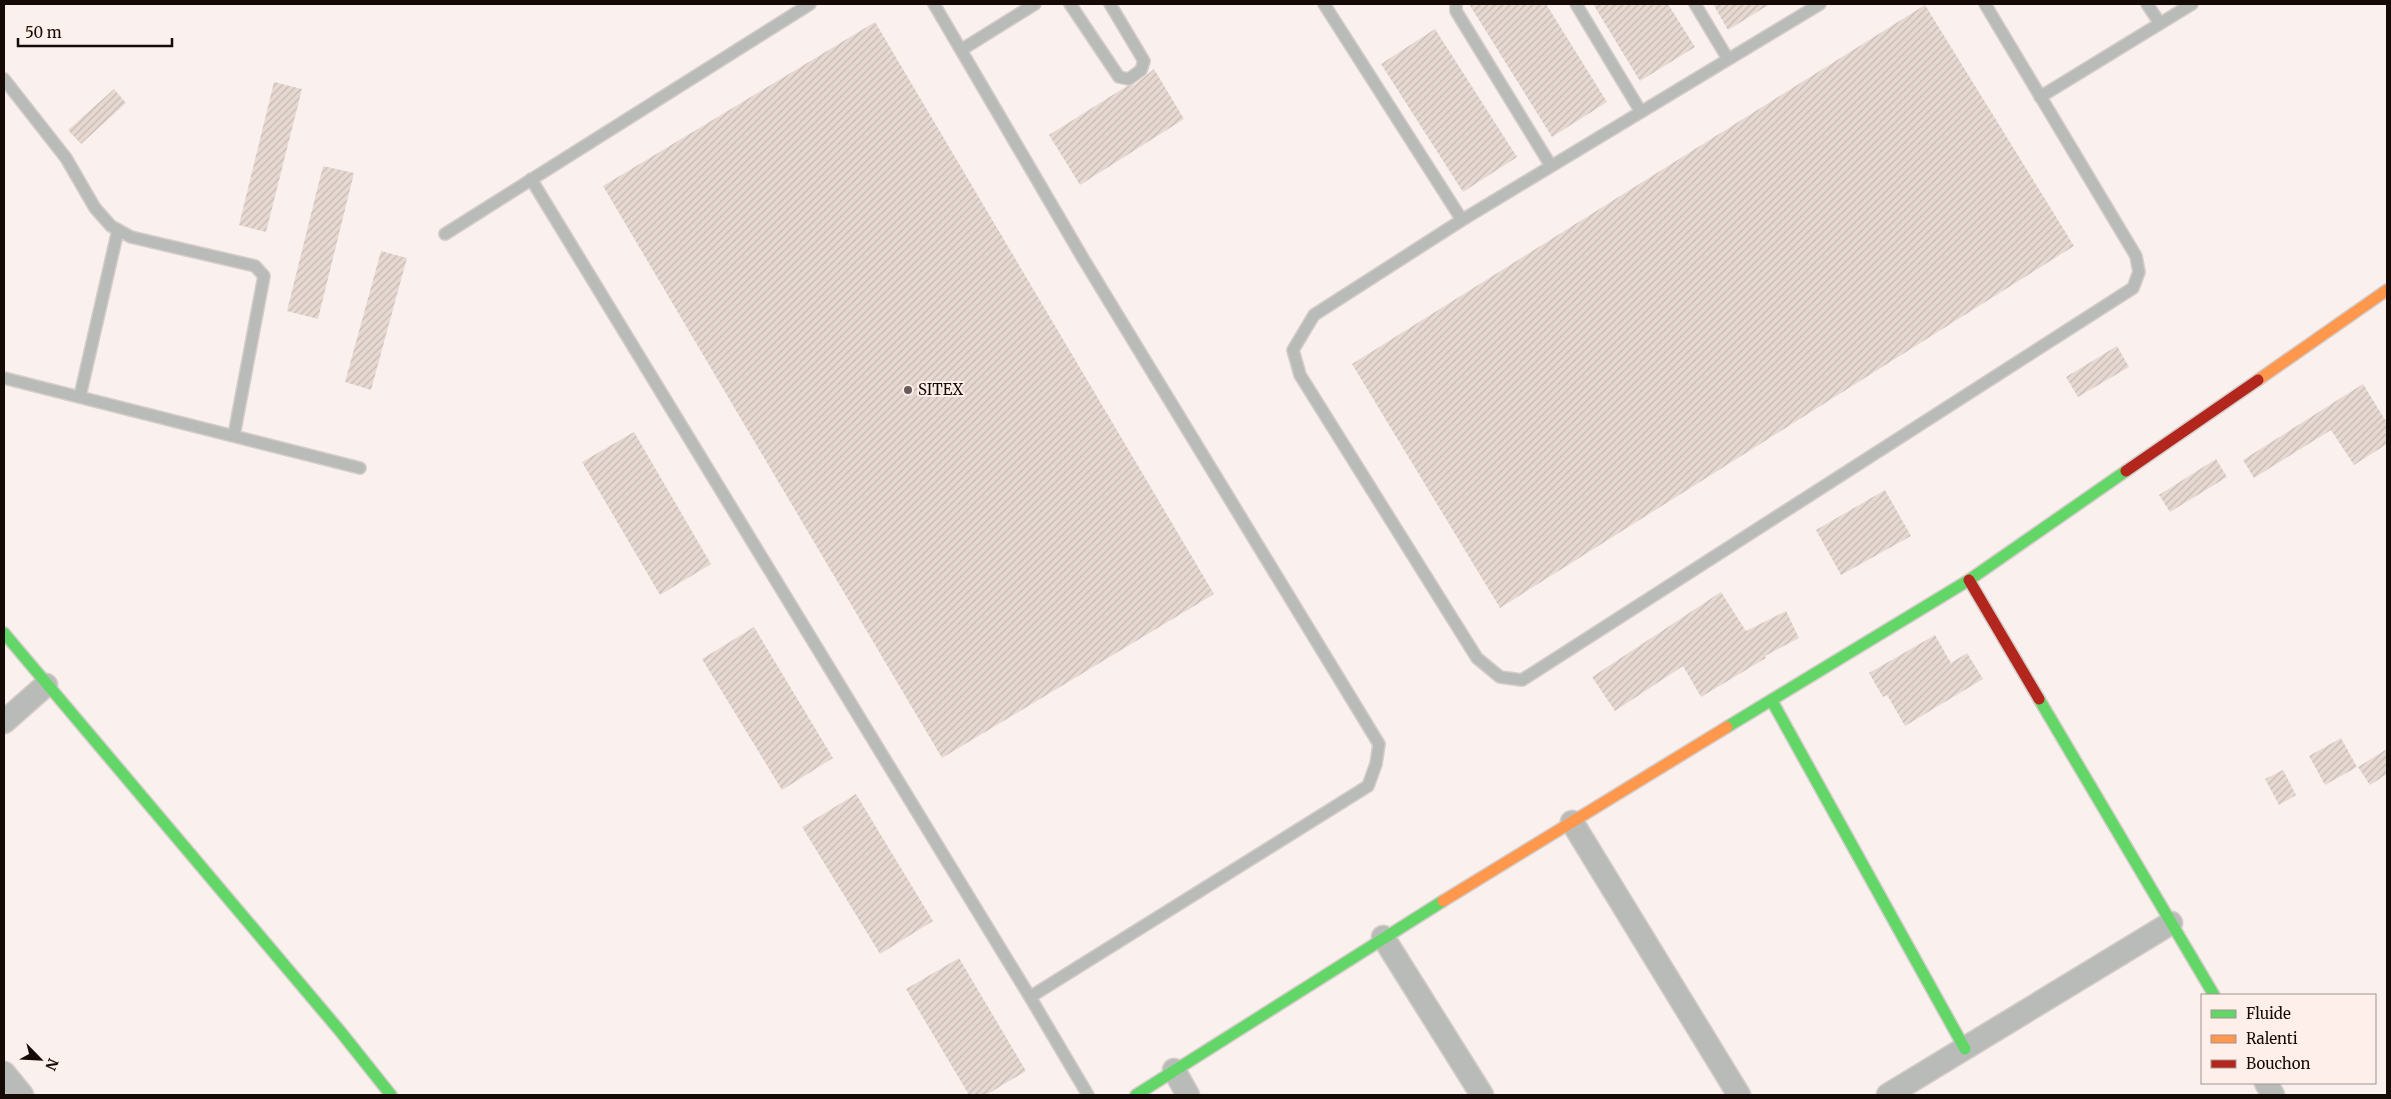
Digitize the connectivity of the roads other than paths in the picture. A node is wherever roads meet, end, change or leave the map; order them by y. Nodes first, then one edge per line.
1 (810, 4) edge
2 (936, 4) edge
3 (1035, 4) edge
4 (1070, 4) edge
5 (1110, 4) edge
6 (1324, 4) edge
7 (1456, 4) edge
8 (1576, 4) edge
9 (1695, 4) edge
10 (1817, 4) edge
11 (1984, 4) edge
12 (2147, 4) edge
13 (2192, 4) edge
14 (2159, 22) junction
15 (961, 50) junction
16 (1728, 59) junction
17 (4, 79) edge
18 (2040, 97) junction
19 (1641, 112) junction
20 (1552, 166) junction
21 (531, 179) junction
22 (1462, 220) junction
23 (118, 230) junction
24 (445, 234) dead end
25 (2387, 290) edge
26 (4, 378) edge
27 (80, 396) junction
28 (234, 435) junction
29 (360, 468) dead end
30 (1969, 580) junction
31 (4, 634) edge
32 (46, 685) junction
33 (1772, 701) junction
34 (4, 722) edge
35 (1572, 822) junction
36 (2171, 923) junction
37 (1383, 937) junction
38 (2213, 994) edge
39 (1030, 997) junction
40 (1965, 1049) junction
41 (1174, 1070) junction
42 (4, 1072) edge
43 (2267, 1084) edge
44 (22, 1095) edge
45 (391, 1095) edge
46 (1088, 1095) edge
47 (1136, 1095) edge
48 (1188, 1095) edge
49 (1482, 1095) edge
50 (1739, 1095) edge
51 (1888, 1095) edge
52 (2273, 1095) edge

1 - 21 lane
2 - 15 lane
3 - 15 lane
4 - 5 lane
6 - 22 lane
7 - 20 lane
8 - 19 lane
9 - 16 lane
10 - 16 lane
11 - 18 lane
12 - 14 lane
13 - 14 lane
14 - 18 lane
15 - 39 lane
16 - 19 lane
17 - 23 lane
18 - 22 lane
19 - 20 lane
20 - 22 lane
21 - 24 lane
21 - 39 lane
23 - 27 lane
23 - 28 lane
25 - 30 street
26 - 27 lane
27 - 28 lane
28 - 29 lane
30 - 33 street
30 - 36 street
31 - 32 street
32 - 34 street
32 - 45 street
33 - 35 street
33 - 40 street
35 - 37 street
35 - 50 street
36 - 38 street
36 - 40 street
37 - 41 street
37 - 49 street
39 - 46 lane
40 - 51 street
41 - 47 street
41 - 48 street
42 - 44 street
43 - 52 street

